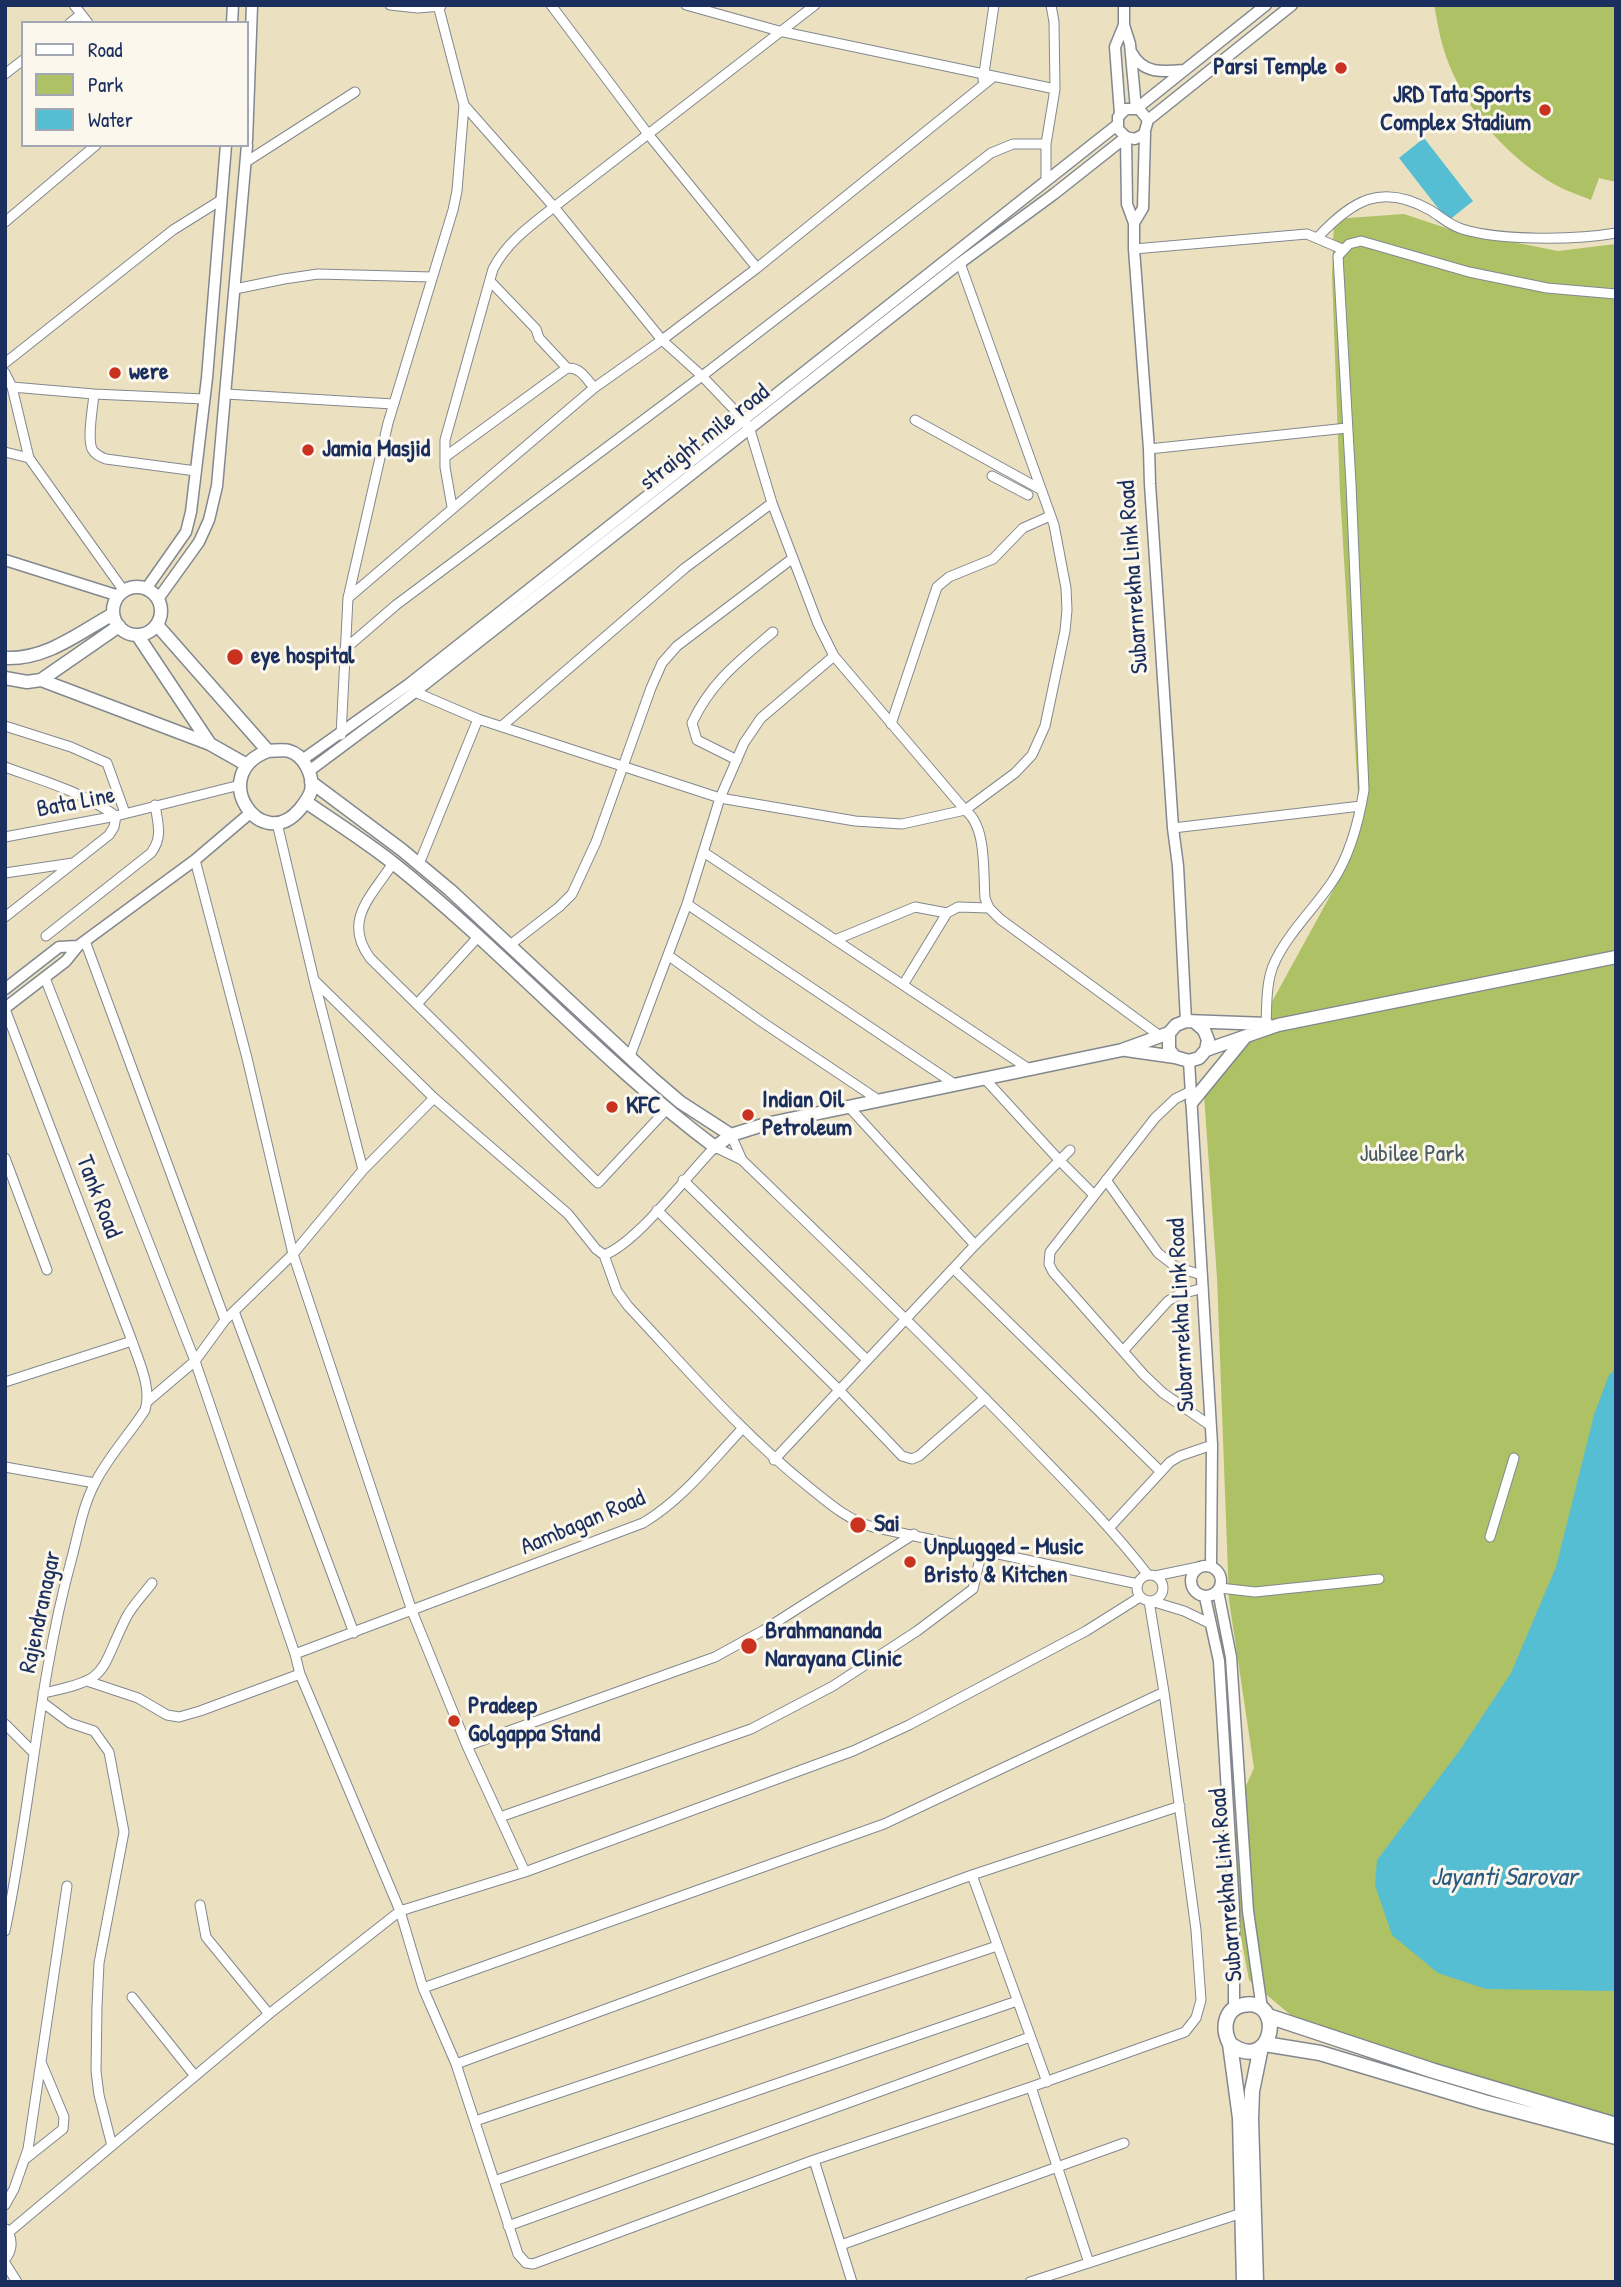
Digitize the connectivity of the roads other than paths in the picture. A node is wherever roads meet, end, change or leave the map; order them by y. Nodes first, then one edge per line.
1 (74, 5) edge
2 (252, 5) edge
3 (390, 5) edge
4 (551, 5) edge
5 (687, 5) edge
6 (815, 5) edge
7 (994, 5) edge
8 (1051, 5) edge
9 (1124, 5) edge
10 (1266, 5) edge
11 (1292, 5) edge
12 (440, 6) edge
13 (80, 15) junction
14 (72, 21) edge
15 (86, 21) edge
16 (1124, 25) junction
17 (779, 31) junction
18 (1130, 50) junction
19 (21, 62) edge
20 (1185, 70) junction
21 (5, 74) edge
22 (986, 79) junction
23 (1055, 89) junction
24 (355, 92) dead end
25 (464, 105) junction
26 (1136, 108) junction
27 (248, 115) edge
28 (1119, 119) junction
29 (1148, 120) junction
30 (1145, 133) junction
31 (648, 134) junction
32 (1126, 137) junction
33 (1046, 144) junction
34 (94, 147) edge
35 (226, 147) edge
36 (247, 147) edge
37 (246, 162) junction
38 (1046, 180) junction
39 (221, 200) junction
40 (554, 207) junction
41 (5, 222) edge
42 (1134, 223) junction
43 (1616, 233) edge
44 (1318, 237) junction
45 (1134, 248) junction
46 (1342, 248) junction
47 (960, 263) junction
48 (757, 268) junction
49 (432, 277) junction
50 (490, 281) junction
51 (235, 289) junction
52 (1616, 294) edge
53 (663, 340) junction
54 (5, 363) edge
55 (567, 368) junction
56 (5, 373) edge
57 (702, 376) junction
58 (12, 387) junction
59 (594, 388) junction
60 (94, 394) junction
61 (226, 394) junction
62 (204, 399) junction
63 (393, 404) junction
64 (743, 419) junction
65 (915, 420) dead end
66 (1347, 428) junction
67 (750, 430) junction
68 (1149, 449) junction
69 (5, 452) edge
70 (445, 457) junction
71 (29, 458) junction
72 (196, 471) junction
73 (992, 476) dead end
74 (1040, 489) junction
75 (1028, 495) dead end
76 (772, 503) junction
77 (452, 507) junction
78 (1050, 516) junction
79 (793, 558) junction
80 (5, 560) edge
81 (146, 589) junction
82 (121, 594) junction
83 (348, 598) junction
84 (158, 599) junction
85 (116, 620) junction
86 (157, 625) junction
87 (773, 632) dead end
88 (138, 636) junction
89 (345, 649) junction
90 (834, 656) junction
91 (5, 658) edge
92 (5, 678) edge
93 (41, 680) junction
94 (415, 692) junction
95 (478, 719) junction
96 (891, 724) junction
97 (5, 726) edge
98 (502, 726) junction
99 (341, 734) junction
100 (210, 744) junction
101 (268, 751) junction
102 (737, 760) junction
103 (247, 765) junction
104 (623, 766) junction
105 (5, 767) edge
106 (307, 771) junction
107 (240, 785) junction
108 (720, 798) junction
109 (306, 802) junction
110 (155, 805) junction
111 (1361, 806) junction
112 (965, 810) junction
113 (249, 814) junction
114 (121, 815) junction
115 (277, 823) junction
116 (1173, 828) junction
117 (5, 837) edge
118 (705, 853) junction
119 (195, 860) junction
120 (74, 863) junction
121 (393, 863) junction
122 (419, 864) junction
123 (10, 872) edge
124 (5, 879) edge
125 (687, 904) junction
126 (989, 908) junction
127 (947, 913) junction
128 (5, 917) edge
129 (46, 936) dead end
130 (478, 937) junction
131 (835, 940) junction
132 (81, 944) junction
133 (510, 945) junction
134 (669, 956) junction
135 (1616, 957) edge
136 (45, 978) junction
137 (314, 980) junction
138 (902, 985) junction
139 (5, 989) edge
140 (417, 1004) junction
141 (5, 1009) edge
142 (1191, 1022) junction
143 (1272, 1025) junction
144 (1164, 1035) junction
145 (1247, 1036) junction
146 (1122, 1050) junction
147 (1206, 1050) junction
148 (630, 1056) junction
149 (1175, 1057) junction
150 (1189, 1061) junction
151 (1030, 1069) junction
152 (985, 1079) junction
153 (956, 1085) junction
154 (1191, 1097) junction
155 (434, 1098) junction
156 (880, 1101) junction
157 (849, 1107) junction
158 (666, 1110) junction
159 (731, 1135) junction
160 (715, 1147) junction
161 (1070, 1150) dead end
162 (5, 1158) edge
163 (742, 1160) junction
164 (1060, 1161) junction
165 (363, 1170) junction
166 (683, 1180) junction
167 (1106, 1180) junction
168 (1094, 1195) junction
169 (657, 1210) junction
170 (975, 1245) junction
171 (292, 1254) junction
172 (604, 1255) junction
173 (954, 1269) junction
174 (47, 1270) dead end
175 (1202, 1275) junction
176 (1203, 1287) junction
177 (234, 1311) junction
178 (906, 1318) junction
179 (225, 1320) junction
180 (132, 1340) junction
181 (1123, 1351) junction
182 (867, 1360) junction
183 (195, 1361) junction
184 (5, 1382) edge
185 (839, 1390) junction
186 (985, 1398) junction
187 (148, 1401) junction
188 (1211, 1426) junction
189 (742, 1429) junction
190 (1212, 1445) junction
191 (1514, 1458) dead end
192 (774, 1460) junction
193 (5, 1467) edge
194 (1159, 1470) junction
195 (94, 1483) junction
196 (1110, 1527) junction
197 (914, 1534) junction
198 (1490, 1537) dead end
199 (982, 1550) junction
200 (1207, 1566) junction
201 (1152, 1576) junction
202 (1380, 1579) dead end
203 (152, 1583) dead end
204 (1138, 1584) junction
205 (1219, 1589) junction
206 (1205, 1597) junction
207 (1147, 1600) junction
208 (412, 1611) junction
209 (1211, 1625) junction
210 (354, 1633) junction
211 (295, 1654) junction
212 (300, 1674) junction
213 (87, 1681) junction
214 (1164, 1692) junction
215 (43, 1698) junction
216 (5, 1724) edge
217 (467, 1746) junction
218 (34, 1753) junction
219 (1180, 1807) junction
220 (500, 1817) junction
221 (525, 1872) junction
222 (5, 1873) edge
223 (17, 1875) junction
224 (972, 1875) junction
225 (67, 1886) dead end
226 (200, 1905) dead end
227 (400, 1911) junction
228 (5, 1931) edge
229 (997, 1946) junction
230 (423, 1988) junction
231 (132, 1997) dead end
232 (1017, 2001) junction
233 (1234, 2009) junction
234 (1265, 2013) junction
235 (269, 2014) junction
236 (1030, 2037) junction
237 (1230, 2044) junction
238 (1263, 2045) junction
239 (40, 2060) junction
240 (456, 2064) junction
241 (195, 2076) junction
242 (1047, 2082) junction
243 (1031, 2087) junction
244 (475, 2121) junction
245 (1616, 2125) edge
246 (1616, 2137) edge
247 (1124, 2143) dead end
248 (111, 2146) junction
249 (24, 2160) junction
250 (814, 2160) junction
251 (1056, 2167) junction
252 (494, 2180) junction
253 (5, 2205) edge
254 (1242, 2213) junction
255 (508, 2226) junction
256 (7, 2230) edge
257 (841, 2245) junction
258 (5, 2261) edge
259 (1088, 2263) junction
260 (17, 2282) edge
261 (852, 2282) edge
262 (1030, 2282) edge
263 (1244, 2282) edge
264 (1256, 2282) edge

1 - 13 street
2 - 27 street
3 - 12 street
4 - 31 street
5 - 17 street
6 - 17 street
7 - 22 street
8 - 23 street
9 - 16 street
10 - 20 street
11 - 29 street
12 - 25 street
13 - 14 street
13 - 15 street
16 - 18 street
16 - 28 street
17 - 22 street
17 - 31 street
18 - 20 street
18 - 26 street
19 - 21 street
20 - 26 street
22 - 23 street
22 - 48 street
23 - 33 street
24 - 37 street
25 - 40 street
25 - 49 street
26 - 28 street
26 - 29 street
28 - 32 street
28 - 38 street, straight mile road
29 - 30 street
30 - 32 street, straight mile road
30 - 42 street, Subarnrekha Link Road
31 - 40 street
31 - 48 street
32 - 42 street
32 - 47 street, straight mile road
33 - 38 street
33 - 57 street
34 - 41 street
35 - 39 street
36 - 37 street
37 - 51 street
38 - 64 street, straight mile road
39 - 54 street
39 - 62 street
40 - 50 street
40 - 53 street
42 - 45 street, Subarnrekha Link Road
43 - 44 street
44 - 45 street
44 - 46 street
45 - 68 street, Subarnrekha Link Road
46 - 52 street
46 - 66 street
47 - 67 street, straight mile road
47 - 74 street
48 - 53 street
49 - 51 street
49 - 63 street
50 - 55 street
50 - 70 street
51 - 61 street
53 - 57 street
53 - 59 street
55 - 59 street
55 - 70 street
56 - 58 street
57 - 64 street
57 - 89 street
58 - 60 street
58 - 71 street
59 - 77 street
60 - 62 street
60 - 72 street
61 - 63 street
61 - 84 street
62 - 72 street
63 - 83 street
64 - 67 street
64 - 99 street, straight mile road
65 - 74 street
66 - 68 street
66 - 111 street
67 - 76 street
67 - 94 street, straight mile road
68 - 116 street, Subarnrekha Link Road
69 - 71 street
70 - 77 street
71 - 82 street
72 - 81 street
73 - 75 street
74 - 78 street
76 - 79 street
76 - 98 street
77 - 83 street
78 - 96 street
78 - 112 street
79 - 90 street
79 - 104 street
80 - 82 street
81 - 82 main road
81 - 84 main road
82 - 85 main road
83 - 89 street
84 - 86 main road
85 - 88 main road
85 - 91 main road
85 - 93 main road
86 - 88 main road
86 - 101 main road
87 - 102 street
88 - 100 main road
89 - 99 street
90 - 96 street
90 - 102 street
92 - 93 main road
93 - 100 main road
94 - 95 street
94 - 106 street, straight mile road
95 - 98 street
95 - 122 street
96 - 112 street
97 - 114 street
98 - 104 street
99 - 106 street, straight mile road
100 - 103 main road
101 - 103 main road
101 - 106 main road
102 - 108 street
103 - 107 main road
104 - 108 street
104 - 133 street
105 - 114 street
106 - 109 main road
106 - 122 main road
107 - 110 street, Bata Line
107 - 113 main road
108 - 112 street
108 - 118 street
109 - 115 main road
109 - 121 main road
110 - 114 street, Bata Line
110 - 129 street
111 - 116 street
111 - 143 street
112 - 126 street
113 - 115 main road
113 - 119 street
114 - 117 street, Bata Line
114 - 120 street
115 - 137 street
116 - 142 street, Subarnrekha Link Road
118 - 125 street
118 - 131 street
119 - 132 street
119 - 171 street
120 - 123 street
120 - 128 street
121 - 130 main road
121 - 140 street
122 - 133 main road
123 - 124 street
125 - 134 street
125 - 153 street
126 - 127 street
126 - 144 street
127 - 131 street
127 - 138 street
130 - 140 street
130 - 158 main road
131 - 138 street
132 - 136 street
132 - 139 street
132 - 179 street
133 - 148 main road
134 - 148 street
134 - 156 street
135 - 143 main road
136 - 141 street
136 - 183 street
137 - 155 street
137 - 165 street
138 - 151 street
140 - 158 street
141 - 180 street, Tank Road
142 - 143 main road
142 - 144 main road
142 - 147 main road
143 - 145 main road
144 - 146 main road
144 - 149 main road
145 - 147 main road
145 - 154 main road
146 - 149 main road
146 - 151 main road
147 - 150 main road
148 - 159 main road
149 - 150 main road
150 - 154 street, Subarnrekha Link Road
151 - 152 main road
152 - 153 main road
152 - 164 street
153 - 156 main road
154 - 167 street
154 - 175 street, Subarnrekha Link Road
155 - 165 street, Rajendranagar
155 - 172 street
156 - 157 main road
157 - 159 main road
157 - 170 street
158 - 160 main road
159 - 160 main road
159 - 163 street
160 - 163 street
160 - 166 street
161 - 164 street
162 - 174 street
163 - 178 street
164 - 168 street
164 - 170 street
165 - 171 street, Rajendranagar
166 - 169 street
166 - 182 street
167 - 168 street
167 - 175 street
168 - 181 street
169 - 172 street
169 - 185 street
170 - 173 street
171 - 177 street, Rajendranagar
171 - 208 street
172 - 189 street
173 - 178 street
173 - 194 street
175 - 176 street, Subarnrekha Link Road
176 - 181 street
176 - 188 street, Subarnrekha Link Road
177 - 179 street, Rajendranagar
177 - 210 street
178 - 182 street
178 - 186 street
179 - 183 street, Rajendranagar
180 - 184 street
180 - 187 street, Tank Road
181 - 188 street
182 - 185 street
183 - 187 street, Rajendranagar
183 - 211 street
185 - 186 street
185 - 192 street
186 - 196 street
187 - 195 street, Rajendranagar
188 - 190 street, Subarnrekha Link Road
189 - 192 street
189 - 208 street, Aambagan Road
190 - 194 street
190 - 200 street, Subarnrekha Link Road
191 - 198 street
192 - 197 street
193 - 195 street
194 - 196 street
195 - 215 street, Rajendranagar
196 - 201 street
197 - 199 street
197 - 217 street
199 - 204 street
199 - 220 street
200 - 201 street
200 - 205 street, Subarnrekha Link Road
200 - 206 street, Subarnrekha Link Road
201 - 204 street
201 - 207 street
202 - 205 street
203 - 213 street
204 - 207 street
205 - 206 street
205 - 234 street, Subarnrekha Link Road
206 - 209 street, Subarnrekha Link Road
207 - 209 street
207 - 214 street
207 - 221 street
208 - 210 street, Aambagan Road
208 - 217 street
209 - 233 street, Subarnrekha Link Road
210 - 211 street, Aambagan Road
211 - 212 street
212 - 213 street
212 - 227 street
213 - 215 street
214 - 219 street
214 - 230 street
215 - 218 street, Rajendranagar
215 - 248 street
216 - 218 street
217 - 220 street
218 - 223 street, Rajendranagar
219 - 224 street
219 - 242 street
220 - 221 street
221 - 227 street
222 - 223 street
223 - 228 street, Rajendranagar
224 - 229 street
224 - 240 street
225 - 239 street
226 - 235 street
227 - 230 street
227 - 235 street
229 - 232 street
229 - 244 street
230 - 240 street
231 - 241 street
232 - 236 street
232 - 252 street
233 - 234 highway
233 - 237 highway
234 - 238 highway
234 - 245 highway
235 - 241 street
236 - 242 street
236 - 255 street
237 - 238 highway
237 - 254 highway
238 - 246 highway
238 - 264 highway
239 - 249 street
239 - 249 street
240 - 244 street
241 - 248 street
242 - 243 street
243 - 250 street
243 - 251 street
244 - 252 street
247 - 251 street
248 - 256 street
249 - 253 street
250 - 255 street
250 - 257 street
251 - 257 street
251 - 259 street
252 - 255 street
254 - 259 street
254 - 263 highway
256 - 258 street
257 - 261 street
258 - 260 street
259 - 262 street

